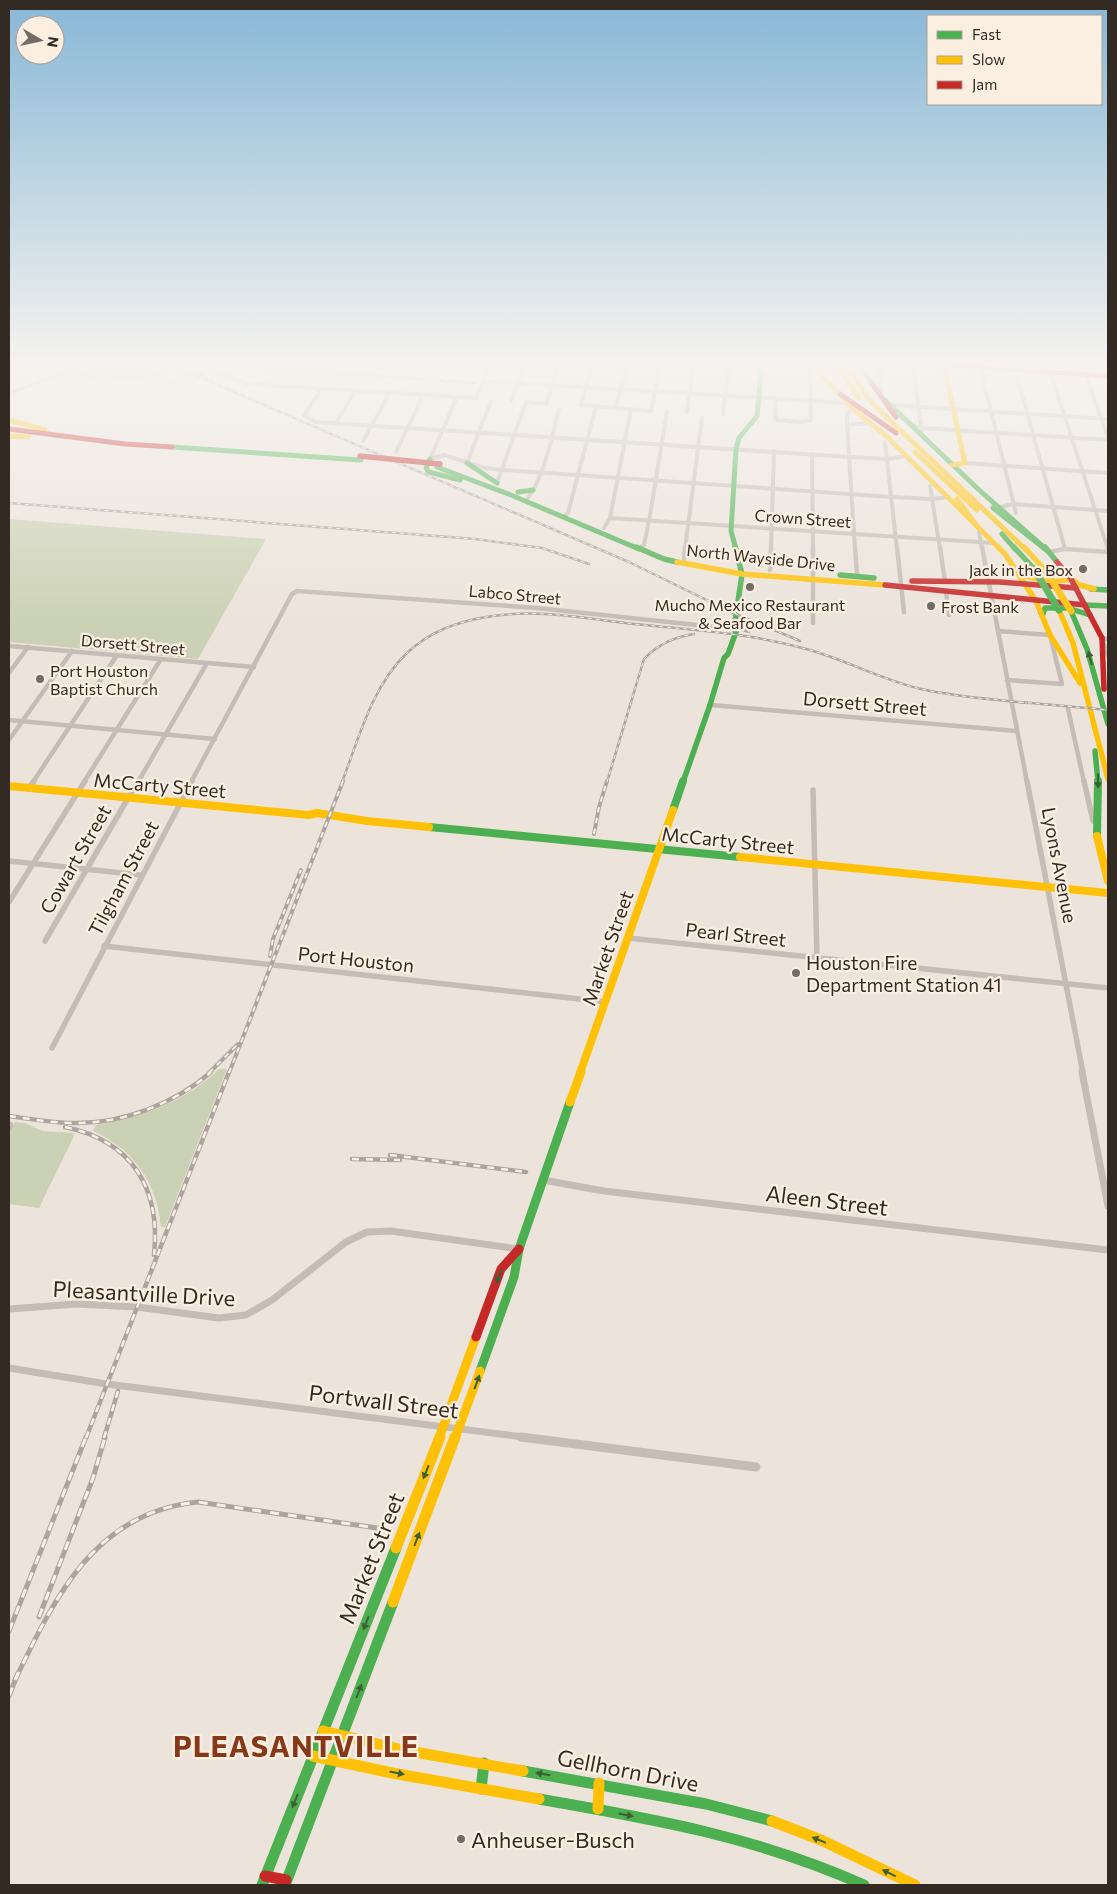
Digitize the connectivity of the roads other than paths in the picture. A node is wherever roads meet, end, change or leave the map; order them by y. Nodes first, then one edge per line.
1 (243, 450) edge
2 (258, 450) edge
3 (434, 450) edge
4 (440, 450) edge
5 (472, 450) edge
6 (509, 450) edge
7 (547, 450) edge
8 (585, 450) edge
9 (623, 450) edge
10 (661, 450) edge
11 (698, 450) edge
12 (736, 450) edge
13 (762, 450) edge
14 (849, 450) edge
15 (886, 450) edge
16 (900, 450) edge
17 (916, 450) edge
18 (919, 450) edge
19 (924, 450) edge
20 (934, 450) edge
21 (962, 450) edge
22 (1000, 450) edge
23 (1038, 450) edge
24 (1075, 450) edge
25 (774, 451) junction
26 (300, 454) junction
27 (812, 454) junction
28 (444, 455) junction
29 (850, 456) junction
30 (906, 456) junction
31 (926, 458) junction
32 (430, 459) junction
33 (888, 459) junction
34 (467, 463) junction
35 (965, 463) junction
36 (438, 466) junction
37 (1004, 466) junction
38 (1043, 468) junction
39 (949, 469) junction
40 (503, 470) junction
41 (1082, 471) junction
42 (1108, 472) edge
43 (540, 473) junction
44 (578, 475) junction
45 (617, 478) junction
46 (656, 480) junction
47 (497, 483) junction
48 (694, 483) junction
49 (487, 486) junction
50 (734, 486) junction
51 (930, 486) dead end
52 (773, 488) junction
53 (813, 491) junction
54 (852, 494) junction
55 (530, 496) junction
56 (892, 496) junction
57 (948, 497) junction
58 (932, 499) junction
59 (1013, 504) junction
60 (1000, 507) junction
61 (1054, 507) junction
62 (1095, 510) junction
63 (1108, 511) edge
64 (1016, 513) dead end
65 (566, 515) junction
66 (610, 518) junction
67 (649, 521) junction
68 (690, 523) junction
69 (731, 526) junction
70 (604, 528) junction
71 (772, 528) junction
72 (978, 529) junction
73 (813, 531) junction
74 (854, 534) junction
75 (896, 537) junction
76 (939, 540) junction
77 (980, 543) junction
78 (994, 543) junction
79 (641, 547) junction
80 (1065, 549) junction
81 (1108, 551) edge
82 (1049, 552) junction
83 (684, 559) junction
84 (770, 570) junction
85 (742, 571) junction
86 (1020, 575) junction
87 (812, 576) junction
88 (857, 576) junction
89 (1071, 579) junction
90 (988, 582) junction
91 (1000, 582) junction
92 (900, 583) junction
93 (1026, 584) junction
94 (946, 587) junction
95 (1076, 588) junction
96 (1094, 589) junction
97 (1108, 590) edge
98 (295, 592) joint
99 (990, 598) junction
100 (1018, 600) junction
101 (1036, 601) junction
102 (1085, 605) junction
103 (1097, 606) junction
104 (1108, 606) edge
105 (904, 612) dead end
106 (1043, 614) junction
107 (949, 615) dead end
108 (1092, 616) junction
109 (812, 624) dead end
110 (734, 629) junction
111 (998, 631) junction
112 (1050, 635) junction
113 (1105, 639) edge
114 (9, 646) edge
115 (28, 648) junction
116 (72, 651) junction
117 (117, 655) junction
118 (1108, 655) edge
119 (161, 659) junction
120 (207, 663) junction
121 (254, 667) junction
122 (9, 673) edge
123 (1006, 680) junction
124 (1083, 686) junction
125 (710, 705) junction
126 (1068, 709) dead end
127 (1091, 715) junction
128 (9, 720) edge
129 (22, 722) junction
130 (1108, 723) edge
131 (69, 725) junction
132 (117, 730) junction
133 (1017, 731) junction
134 (164, 735) junction
135 (9, 740) edge
136 (215, 740) junction
137 (1108, 779) edge
138 (9, 786) edge
139 (28, 789) junction
140 (813, 790) dead end
141 (78, 793) junction
142 (128, 798) junction
143 (181, 803) junction
144 (1097, 836) junction
145 (659, 849) junction
146 (9, 860) edge
147 (33, 863) junction
148 (816, 865) junction
149 (86, 868) junction
150 (1107, 871) edge
151 (141, 875) junction
152 (1108, 882) edge
153 (1048, 887) junction
154 (1108, 893) edge
155 (9, 902) edge
156 (628, 938) junction
157 (45, 941) dead end
158 (104, 946) junction
159 (817, 958) junction
160 (1066, 984) junction
161 (1108, 988) edge
162 (606, 1002) junction
163 (52, 1048) dead end
164 (543, 1180) junction
165 (1108, 1206) edge
166 (519, 1249) junction
167 (1108, 1250) edge
168 (9, 1309) edge
169 (9, 1368) edge
170 (444, 1426) junction
171 (460, 1428) junction
172 (756, 1466) dead end
173 (323, 1731) junction
174 (341, 1736) junction
175 (313, 1756) junction
176 (332, 1761) junction
177 (484, 1764) junction
178 (600, 1783) junction
179 (481, 1789) junction
180 (598, 1809) junction
181 (265, 1876) junction
182 (286, 1883) edge
183 (262, 1885) edge
184 (864, 1885) edge
185 (915, 1885) edge

1 - 26 main road, North Wayside Drive
2 - 26 main road, North Wayside Drive
3 - 32 street
4 - 28 street
5 - 34 street
6 - 40 street
7 - 43 street
8 - 44 street
9 - 45 street
10 - 46 street
11 - 48 street
12 - 50 main road, Market Street
13 - 25 street
14 - 29 street
15 - 33 street
16 - 30 main road
17 - 31 main road
18 - 31 main road
19 - 31 main road
20 - 39 main road
21 - 35 main road
22 - 37 street
23 - 38 street
24 - 41 street
25 - 27 street
25 - 52 street
26 - 36 main road, North Wayside Drive, bridge
27 - 29 street
27 - 53 street
28 - 32 street
28 - 34 street
29 - 33 street
29 - 54 street
30 - 33 street
30 - 57 main road
31 - 39 main road
31 - 72 main road
31 - 124 main road, bridge
32 - 49 main road
33 - 56 street
34 - 40 street
34 - 47 main road
35 - 37 street
35 - 39 main road
36 - 47 main road, North Wayside Drive
36 - 49 main road, North Wayside Drive
37 - 38 street
37 - 59 street
38 - 41 street
38 - 61 street
39 - 60 main road
39 - 82 main road
130 -> 39 main road, bridge
40 - 43 street
40 - 47 street
41 - 42 street
41 - 62 street
43 - 44 street
43 - 55 street
44 - 45 street
44 - 65 street
45 - 46 street
45 - 66 street
46 - 48 street
46 - 67 street
47 - 55 main road, North Wayside Drive
48 - 50 street
48 - 68 street
49 - 55 main road, North Wayside Drive
50 - 52 street
50 - 69 main road, Market Street
51 - 58 street
52 - 53 street
52 - 71 street
53 - 54 street
53 - 73 street
54 - 56 street
54 - 74 street
55 - 65 main road, North Wayside Drive
56 - 58 street
56 - 75 street
57 - 58 street
57 - 72 main road
58 - 76 street
59 - 60 street
59 - 61 street
59 - 64 street
60 - 82 main road
61 - 62 street
61 - 80 street
62 - 63 street
62 - 81 street
65 - 70 main road, North Wayside Drive
65 - 79 main road, North Wayside Drive
66 - 67 street, Crown Street
66 - 70 street
67 - 68 street, Crown Street
67 - 79 street
68 - 69 street, Crown Street
68 - 83 street
69 - 71 street, Crown Street
69 - 85 main road, Market Street
70 - 79 main road, North Wayside Drive
71 - 73 street, Crown Street
71 - 84 street
72 - 77 street, Lyons Avenue
72 - 78 main road
73 - 74 street, Crown Street
73 - 87 street
74 - 75 street, Crown Street
74 - 88 street
75 - 76 street, Crown Street
75 - 92 street
76 - 77 street, Crown Street
76 - 94 street
77 - 78 street, Crown Street
77 - 90 street, Lyons Avenue
78 - 86 main road
79 - 83 main road, North Wayside Drive
79 - 85 main road, North Wayside Drive
80 - 81 street
80 - 82 street
82 - 89 main road
83 - 85 main road, North Wayside Drive
84 - 85 main road, North Wayside Drive
84 - 87 main road, North Wayside Drive
85 - 87 main road, North Wayside Drive
85 - 110 main road, Market Street
86 - 89 main road
86 - 91 main road
86 - 93 main road
87 - 88 main road, North Wayside Drive
87 - 92 main road, North Wayside Drive
87 - 109 street
88 - 92 main road, North Wayside Drive
89 - 95 main road
89 - 96 main road
90 - 91 main road, North Wayside Drive
90 - 94 main road, North Wayside Drive
90 - 99 street, Lyons Avenue
91 - 93 main road, North Wayside Drive
92 - 94 main road, North Wayside Drive
92 - 105 street
93 - 95 main road, North Wayside Drive
93 - 101 main road
94 - 99 main road, North Wayside Drive
94 - 107 street
95 - 96 main road, North Wayside Drive
95 - 102 main road
96 - 97 main road, North Wayside Drive
98 - 110 street, Labco Street
98 - 121 street, Tilgham Street
99 - 100 main road, North Wayside Drive
99 - 111 street, Lyons Avenue
100 - 101 main road, North Wayside Drive
100 - 106 main road
101 - 102 main road, North Wayside Drive
101 - 106 main road
102 - 103 main road, North Wayside Drive
102 - 108 main road
103 - 104 main road, North Wayside Drive
103 - 108 main road
106 - 108 main road
106 - 112 main road
108 - 113 main road
110 - 125 main road, Market Street
111 - 112 street
111 - 123 street, Lyons Avenue
112 - 123 street
112 - 124 main road
113 - 118 street
113 - 130 main road
114 - 115 street, Dorsett Street
115 - 116 street, Dorsett Street
115 - 122 street
116 - 117 street, Dorsett Street
116 - 129 street
117 - 119 street, Dorsett Street
117 - 131 street
119 - 120 street, Dorsett Street
119 - 132 street
120 - 121 street, Dorsett Street
120 - 134 street, Cowart Street
121 - 136 street, Tilgham Street
123 - 133 street, Lyons Avenue
124 - 127 main road
125 - 133 street, Dorsett Street
125 - 145 main road, Market Street
126 - 144 street
127 - 137 main road
127 -> 144 main road
128 - 129 street
129 - 131 street
129 - 135 street
131 - 132 street
131 - 139 street
132 - 134 street
132 - 141 street
133 - 153 street, Lyons Avenue
134 - 136 street
134 - 142 street, Cowart Street
136 - 143 street, Tilgham Street
138 - 139 main road, McCarty Street
139 - 141 main road, McCarty Street
140 - 148 street
141 - 142 main road, McCarty Street
141 - 147 street
142 - 143 main road, McCarty Street
142 - 149 street, Cowart Street
143 - 145 main road, McCarty Street
143 - 151 street, Tilgham Street
144 - 150 main road
145 - 148 main road, McCarty Street
145 - 156 main road, Market Street
146 - 147 street
147 - 149 street
147 - 155 street
148 - 153 main road, McCarty Street
148 - 159 street
149 - 151 street
149 - 157 street, Cowart Street
150 - 152 main road
151 - 158 street, Tilgham Street
153 - 154 main road, McCarty Street
153 - 160 street, Lyons Avenue
156 - 159 street, Pearl Street
156 - 162 main road, Market Street
158 - 162 street, Port Houston
158 - 163 street, Tilgham Street
159 - 160 street, Pearl Street
160 - 161 street, Pearl Street
160 - 165 street, Lyons Avenue
162 - 164 main road, Market Street
164 - 166 main road, Market Street
164 - 167 street, Aleen Street
166 - 168 street, Pleasantville Drive
166 -> 170 main road, Market Street
171 -> 166 main road, Market Street
169 - 170 street, Portwall Street
170 - 171 street, Portwall Street
170 -> 173 main road, Market Street
171 - 172 street, Portwall Street
174 -> 171 main road, Market Street
173 - 174 main road, Gellhorn Drive
173 - 175 main road, Market Street
174 - 176 main road, Market Street
174 - 177 main road, Gellhorn Drive
175 - 176 main road
175 -> 181 main road, Market Street
176 -> 179 main road
176 - 182 main road, Market Street
178 -> 177 main road, Gellhorn Drive
177 - 179 main road
178 - 180 main road
185 -> 178 main road, Gellhorn Drive
179 - 180 main road
180 -> 184 main road
181 - 182 main road
181 - 183 main road, Market Street

